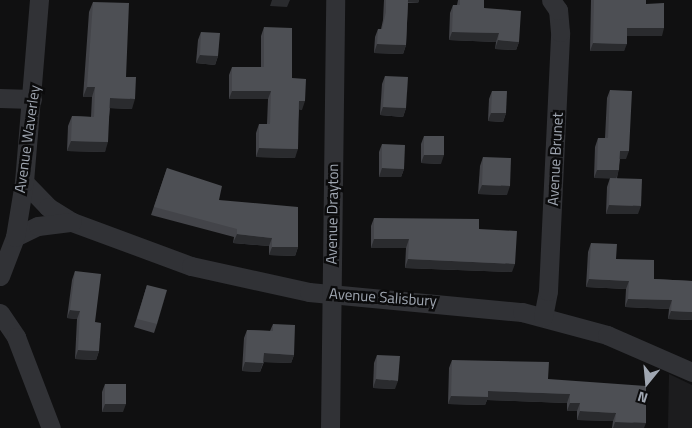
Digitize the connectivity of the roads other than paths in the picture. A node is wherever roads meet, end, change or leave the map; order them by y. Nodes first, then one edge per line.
1 (39, 0) edge
2 (335, 0) edge
3 (552, 1) edge
4 (0, 98) edge
5 (32, 99) junction
6 (24, 182) junction
7 (72, 222) junction
8 (15, 237) junction
9 (0, 276) edge
10 (331, 293) junction
11 (0, 313) edge
12 (543, 317) junction
13 (692, 372) edge
14 (51, 428) edge
15 (330, 428) edge

1 - 5 street, Avenue Waverley
2 - 10 street, Avenue Drayton
3 - 12 street, Avenue Brunet
4 - 5 street
5 - 6 street, Avenue Waverley
6 - 7 street, Avenue Salisbury
6 - 8 street, Avenue Waverley
7 - 8 street, Avenue Salisbury
7 - 10 street, Avenue Salisbury
8 - 9 street, Avenue Waverley
10 - 12 street, Avenue Salisbury
10 - 15 street, Avenue Drayton
11 - 14 street
12 - 13 street, Avenue Salisbury

